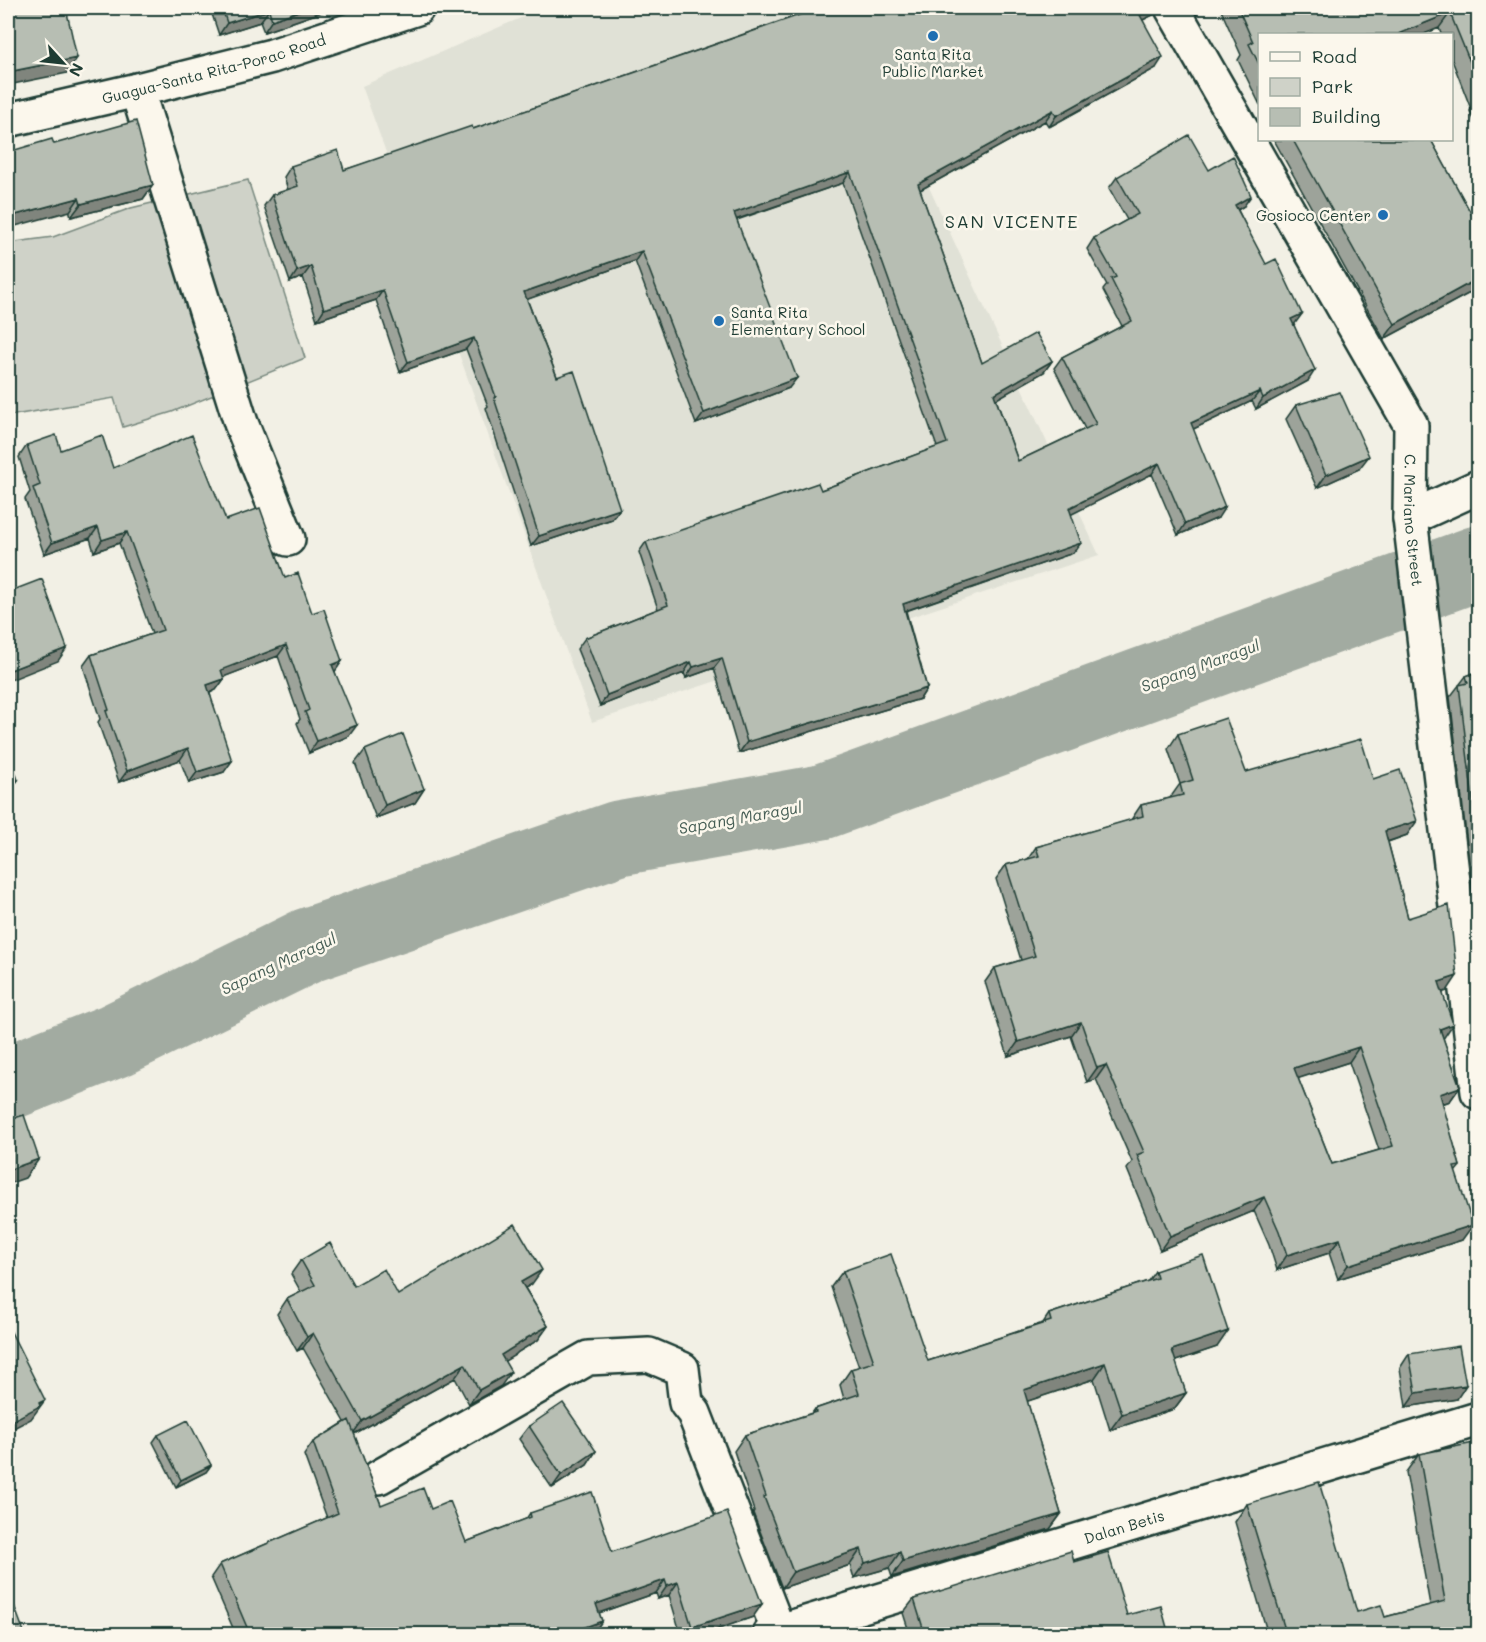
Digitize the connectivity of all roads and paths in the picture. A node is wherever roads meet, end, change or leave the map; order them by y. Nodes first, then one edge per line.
1 (417, 8) edge
2 (1172, 8) edge
3 (137, 90) junction
4 (8, 120) edge
5 (1479, 487) edge
6 (1411, 526) junction
7 (288, 539) dead end
8 (1471, 974) edge
9 (1479, 1092) edge
10 (1479, 1419) edge
11 (379, 1477) dead end
12 (775, 1633) edge

1 - 3 street, Guagua-Santa Rita-Porac Road
2 - 6 street, C. Mariano Street
3 - 4 street, Guagua-Santa Rita-Porac Road
3 - 7 street
5 - 6 street
6 - 8 street, C. Mariano Street
8 - 9 street, C. Mariano Street
10 - 12 street, Dalan Betis
11 - 12 street

